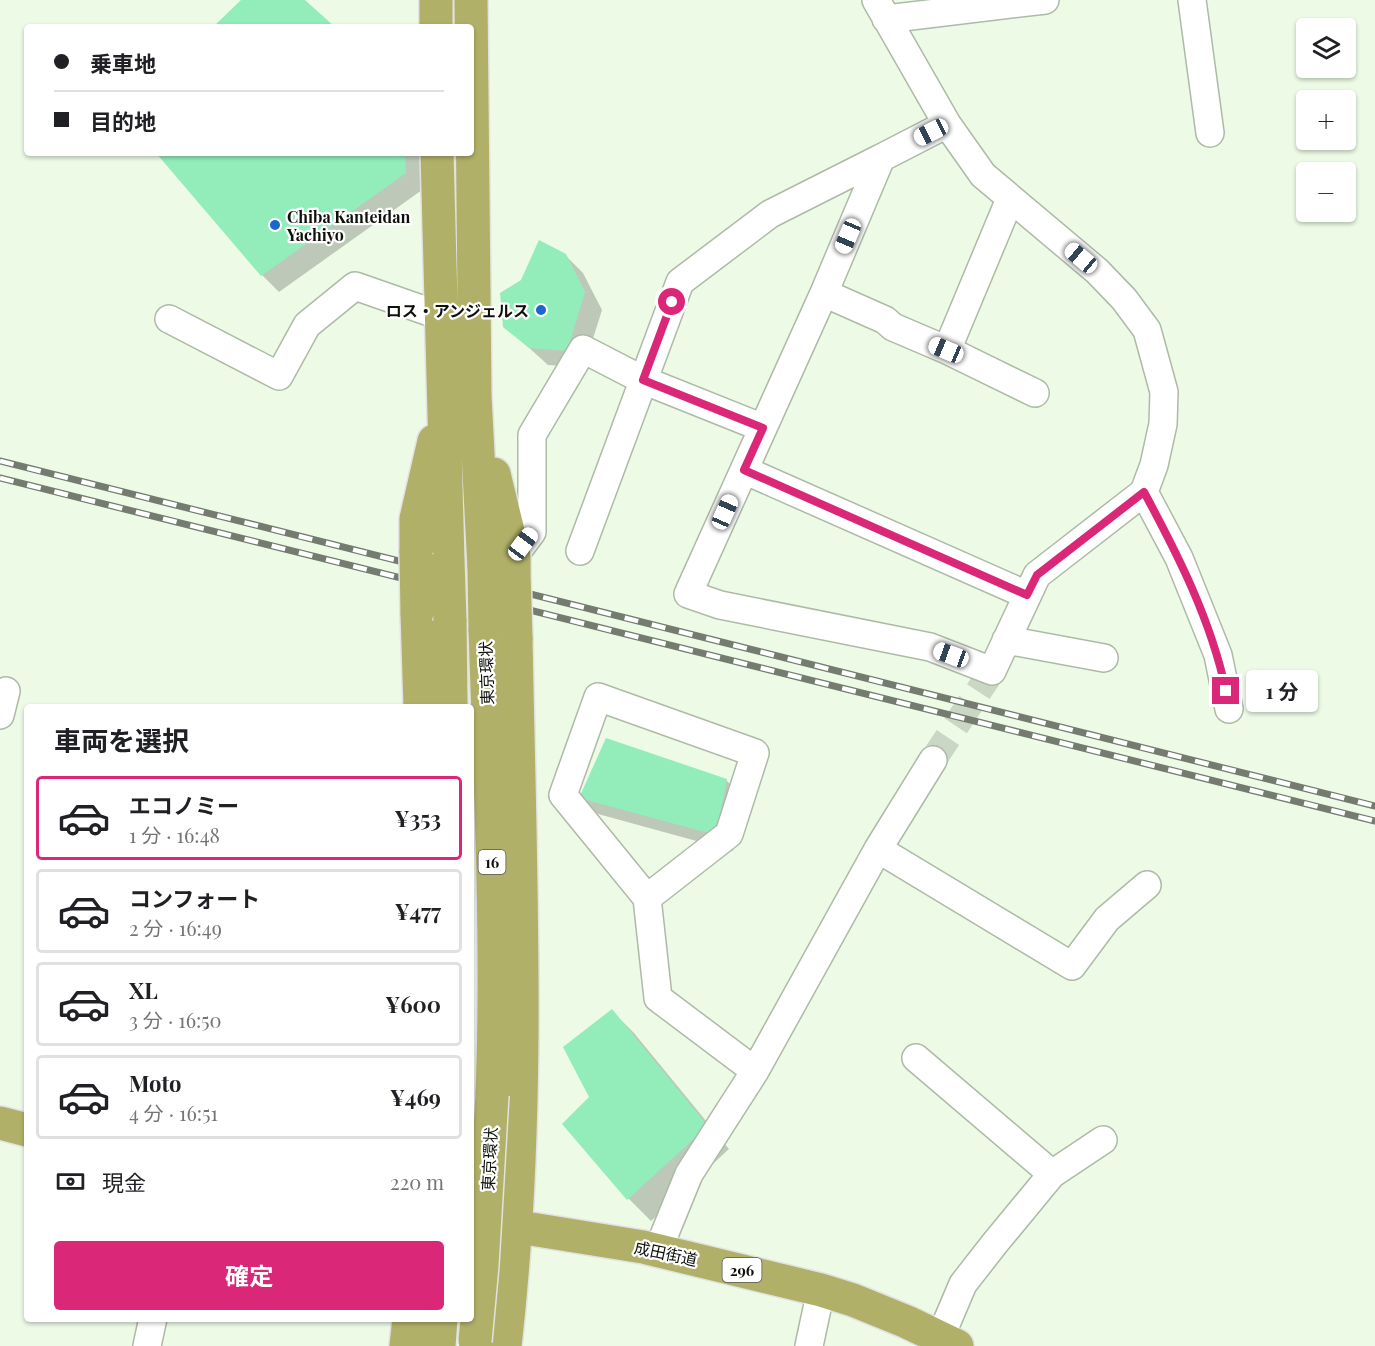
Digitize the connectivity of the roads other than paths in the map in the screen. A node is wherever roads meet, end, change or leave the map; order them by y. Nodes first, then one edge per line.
1 (436, 0) edge
2 (471, 0) edge
3 (1045, 0) edge
4 (1192, 0) edge
5 (896, 9) edge
6 (436, 24) edge
7 (470, 24) edge
8 (947, 124) junction
9 (1210, 133) dead end
10 (437, 156) edge
11 (467, 156) edge
12 (881, 158) junction
13 (1011, 199) junction
14 (824, 294) junction
15 (441, 316) junction
16 (169, 319) dead end
17 (946, 350) junction
18 (643, 380) junction
19 (1035, 393) dead end
20 (460, 396) junction
21 (763, 428) junction
22 (744, 470) junction
23 (1144, 492) junction
24 (580, 551) dead end
25 (504, 566) junction
26 (1027, 595) junction
27 (500, 633) junction
28 (1006, 640) junction
29 (1104, 658) dead end
30 (420, 704) edge
31 (452, 704) edge
32 (1229, 709) dead end
33 (933, 760) tunnel mouth
34 (878, 849) junction
35 (1147, 885) dead end
36 (647, 898) junction
37 (916, 1058) dead end
38 (755, 1071) junction
39 (0, 1123) edge
40 (24, 1129) edge
41 (1103, 1140) dead end
42 (1053, 1174) junction
43 (474, 1220) edge
44 (517, 1227) junction
45 (658, 1250) junction
46 (821, 1290) junction
47 (152, 1322) edge
48 (409, 1322) edge
49 (948, 1342) edge
50 (485, 1344) edge
51 (147, 1346) edge
52 (406, 1346) edge
53 (809, 1346) edge

1 - 6 highway
2 - 7 highway, 東京環状 / 16
3 - 5 street
4 - 9 street
5 - 8 street
8 - 12 street
8 - 13 street
10 - 15 highway, 東京環状 / 16
11 - 20 highway, 東京環状 / 16
12 - 14 street
12 - 18 street
13 - 17 street
13 - 23 street
14 - 17 street
14 - 21 street
15 - 16 street
15 - 20 highway, 東京環状 / 16
17 - 19 street
18 - 21 street
18 - 24 street
18 - 25 street
20 - 25 highway, 東京環状 / 16
20 - 30 highway, bridge
20 - 31 highway, 東京環状 / 16, bridge
21 - 22 street
22 - 26 street
22 - 28 street
23 - 26 street
23 - 32 street
25 - 27 highway, 東京環状 / 16, bridge
26 - 28 street
27 - 44 highway
27 - 50 highway, 東京環状 / 16, bridge
28 - 29 street
33 - 34 street
34 - 35 street
34 - 38 street
36 - 36 street
36 - 38 street
37 - 42 street
38 - 45 street
39 - 40 highway
41 - 42 street
42 - 49 street
43 - 44 highway, 成田街道 / 296
44 - 45 highway, 成田街道 / 296
44 - 50 highway, 16
45 - 46 highway, 成田街道 / 296
46 - 49 highway, 成田街道 / 296
46 - 53 street
47 - 51 street
48 - 52 highway

